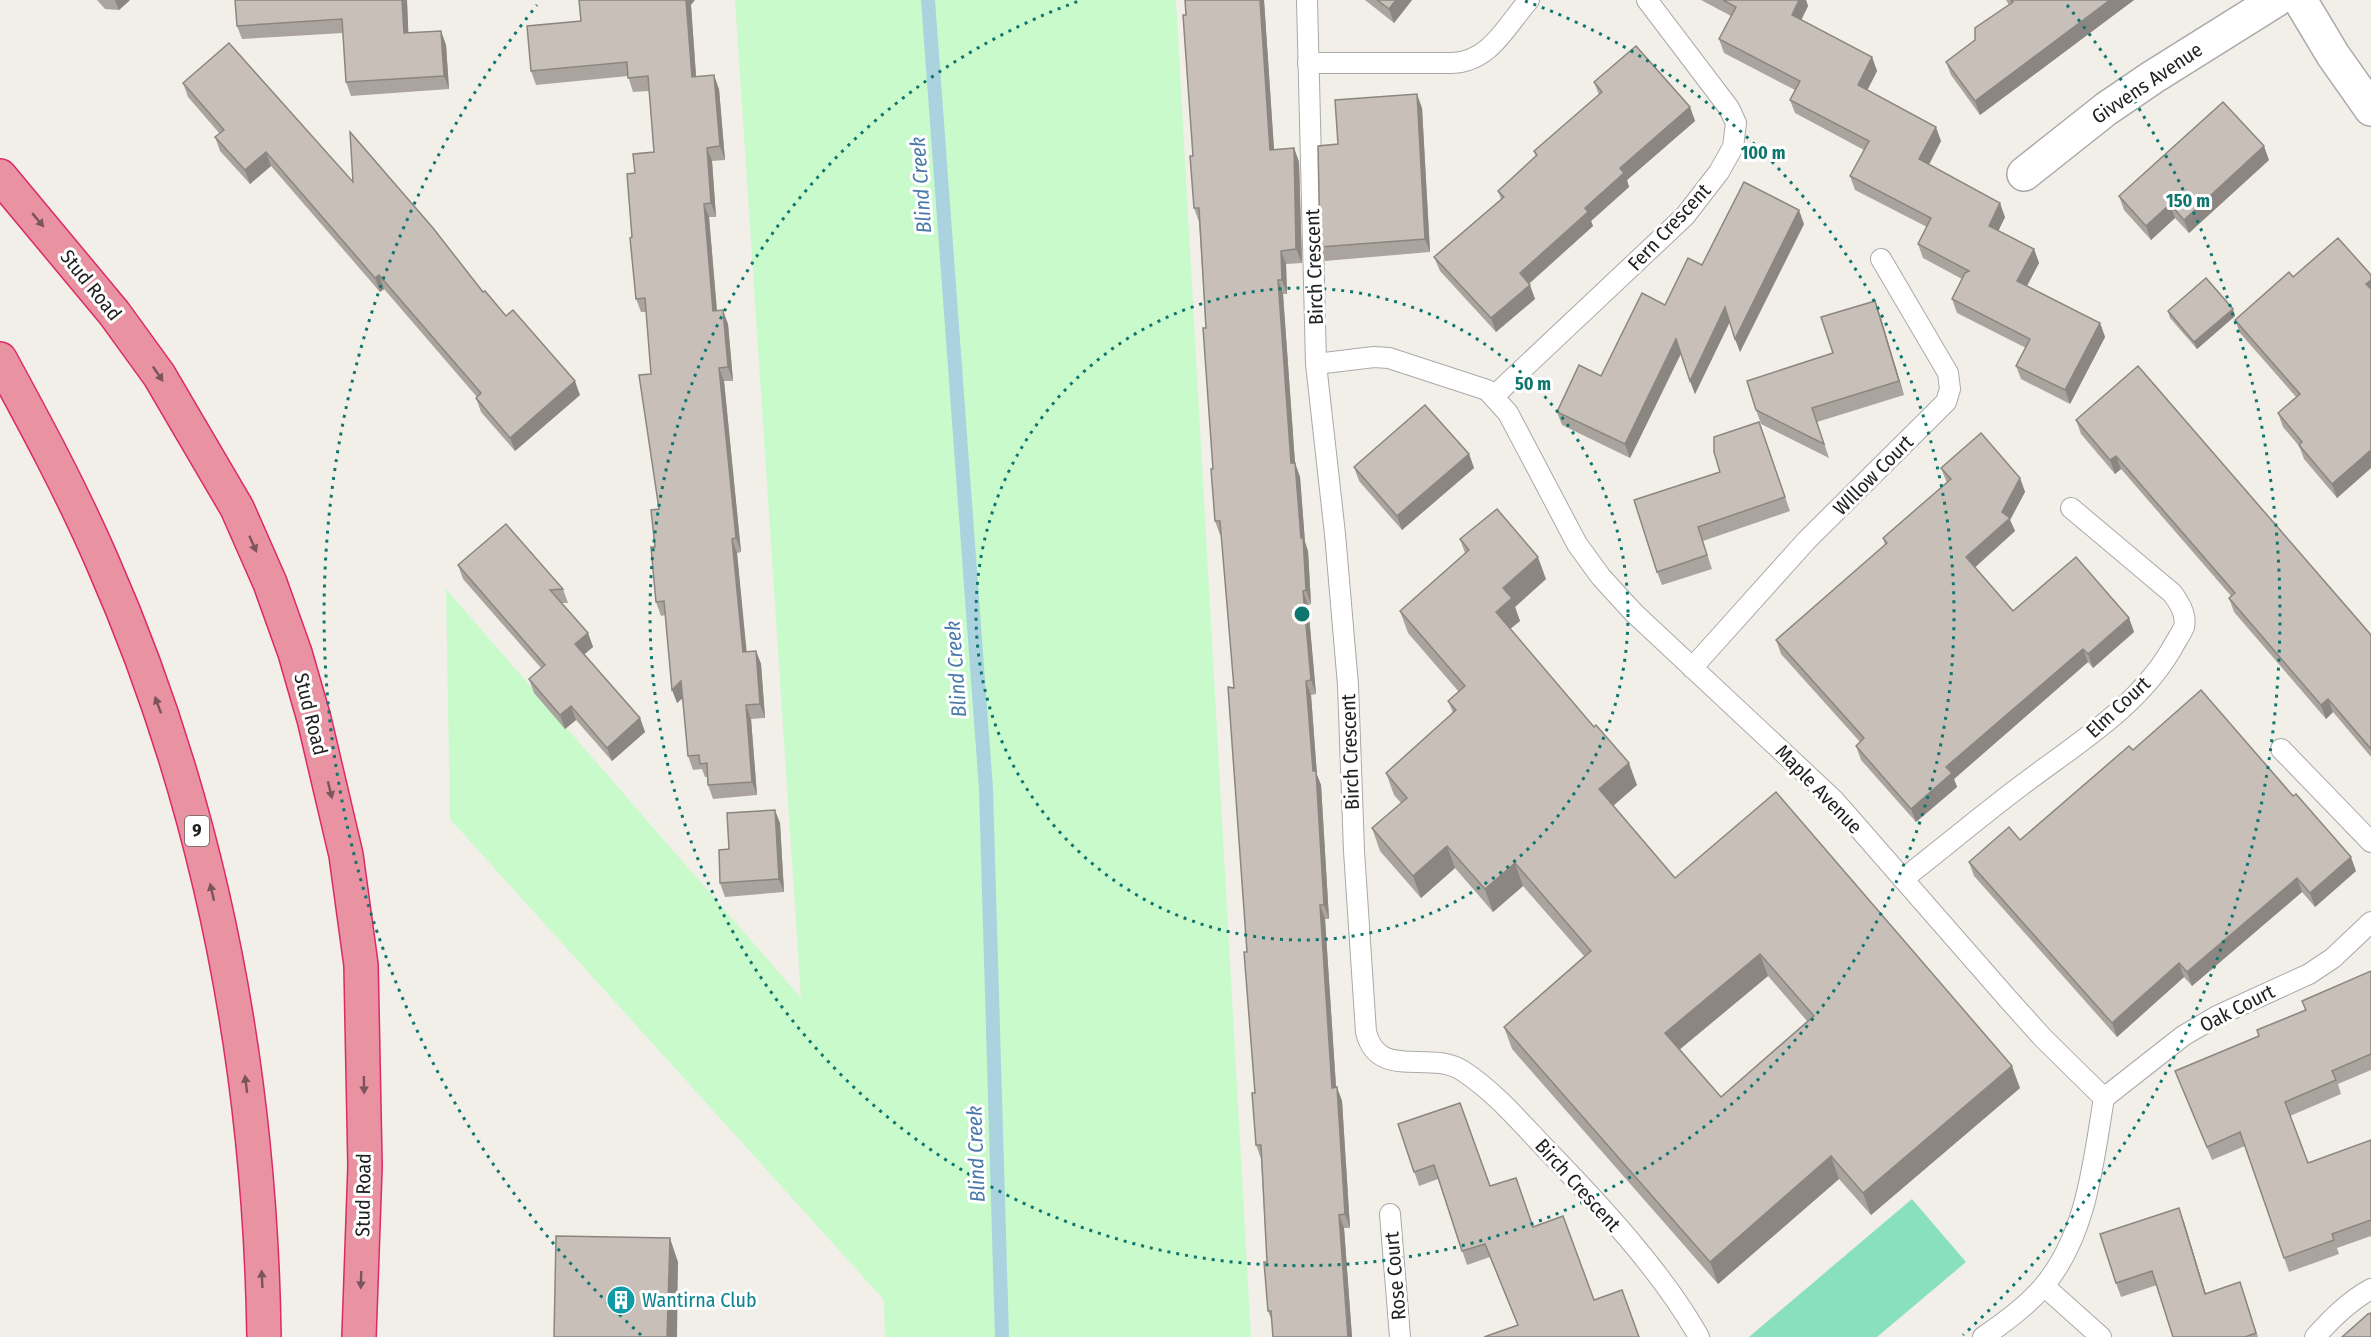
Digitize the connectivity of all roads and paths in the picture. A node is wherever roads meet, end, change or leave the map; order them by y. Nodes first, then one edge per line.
1 (1306, 0) edge
2 (1529, 0) edge
3 (1647, 0) edge
4 (2276, 0) edge
5 (2300, 0) edge
6 (1308, 63) junction
7 (2371, 109) edge
8 (2024, 174) dead end
9 (0, 176) edge
10 (1881, 259) dead end
11 (0, 359) edge
12 (1316, 364) junction
13 (1494, 396) junction
14 (2071, 508) dead end
15 (1692, 668) junction
16 (2281, 749) dead end
17 (2371, 842) edge
18 (1903, 879) junction
19 (2371, 922) edge
20 (2104, 1098) junction
21 (1389, 1214) dead end
22 (2044, 1286) junction
23 (2371, 1289) edge
24 (264, 1337) edge
25 (359, 1337) edge
26 (1400, 1337) edge
27 (1699, 1337) edge
28 (1983, 1337) edge
29 (2101, 1337) edge
30 (2315, 1337) edge

1 - 6 lane, Birch Crescent
2 - 6 lane
3 - 13 lane, Fern Crescent
4 - 8 street, Givvens Avenue
5 - 7 street
6 - 12 lane, Birch Crescent
9 -> 25 highway, Stud Road
10 - 15 lane, WIllow Court
24 -> 11 highway, 9
12 - 13 lane, Maple Avenue
12 - 27 lane, Birch Crescent
13 - 15 lane, Maple Avenue
14 - 18 lane, Elm Court
15 - 18 lane, Maple Avenue
16 - 17 lane
18 - 20 lane, Maple Avenue
19 - 20 lane, Oak Court
20 - 22 lane
21 - 26 lane, Rose Court
22 - 28 lane
22 - 29 lane
23 - 30 lane

